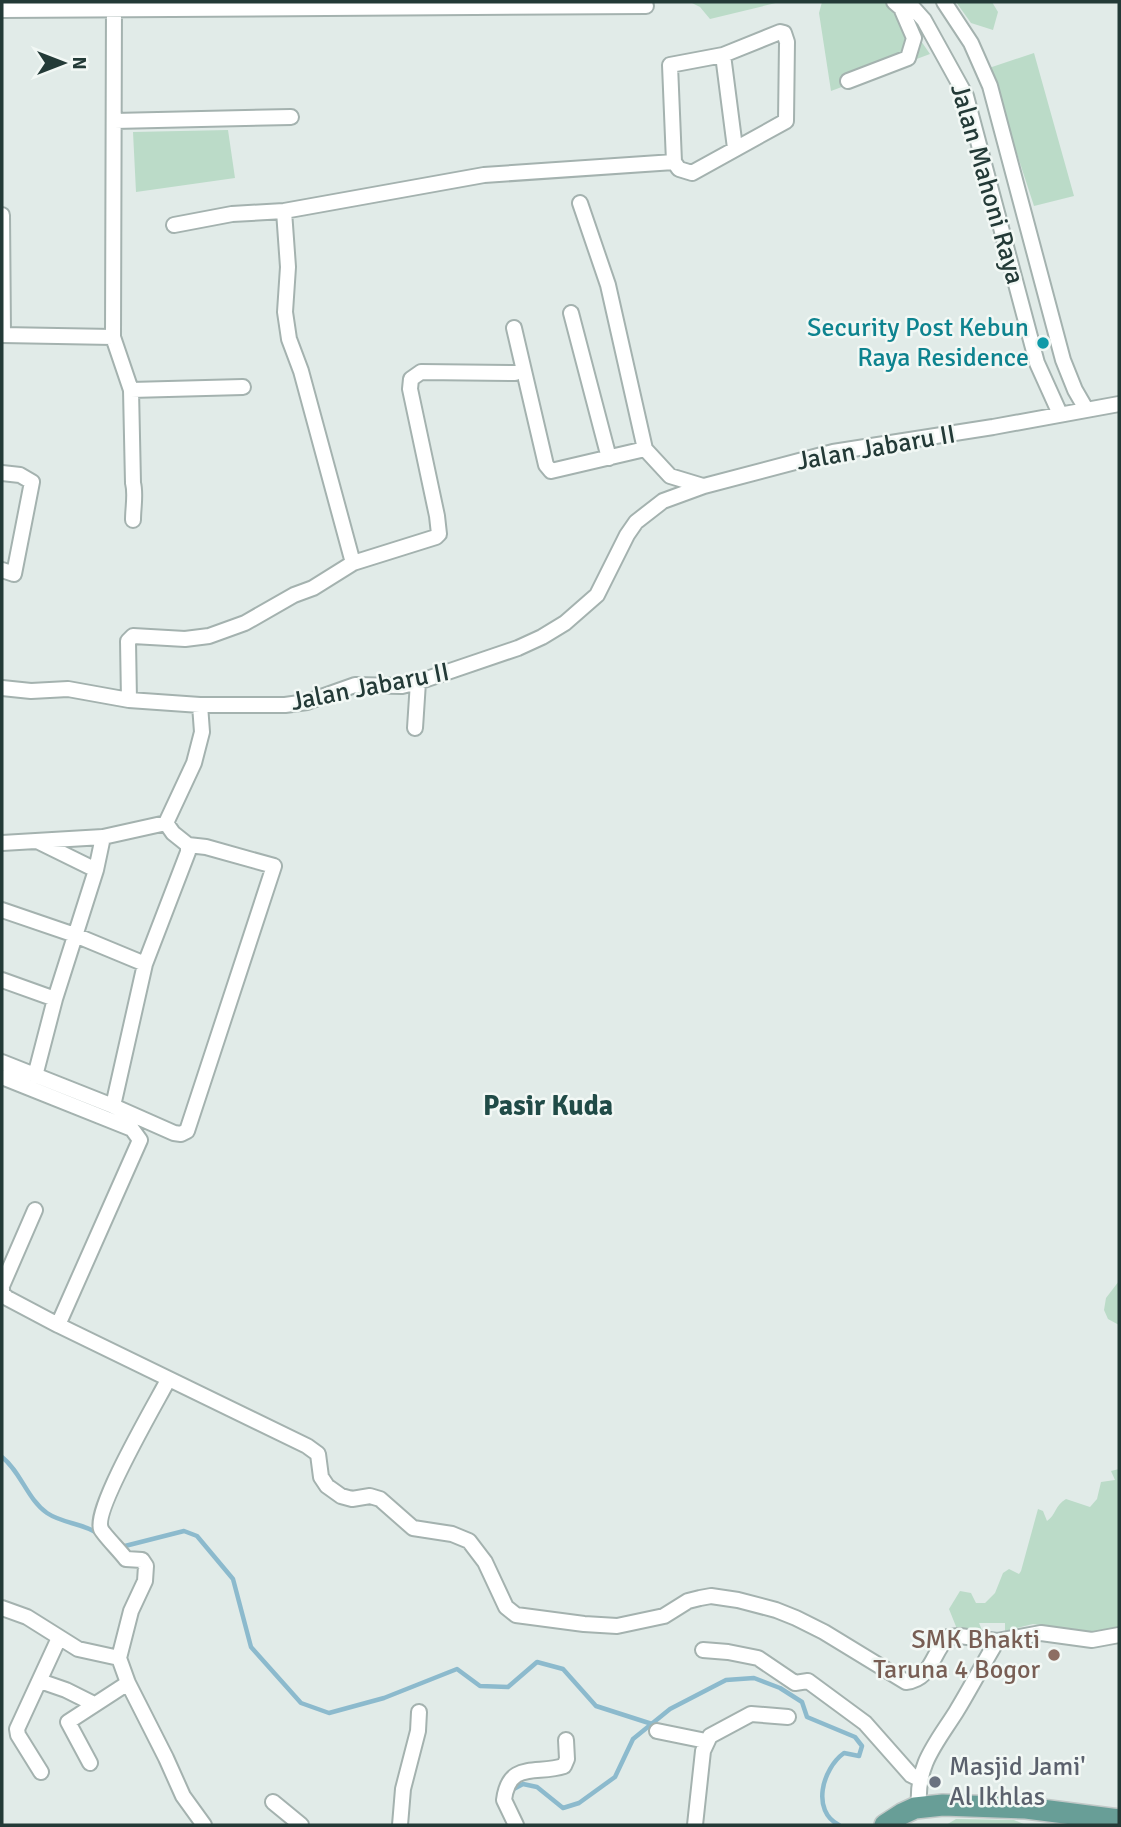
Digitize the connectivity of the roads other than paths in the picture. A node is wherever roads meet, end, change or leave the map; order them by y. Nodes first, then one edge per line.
1 (894, 2) edge
2 (908, 2) edge
3 (944, 2) edge
4 (511, 4) edge
5 (114, 5) edge
6 (646, 6) dead end
7 (2, 10) edge
8 (723, 55) junction
9 (848, 81) dead end
10 (291, 117) dead end
11 (114, 121) junction
12 (735, 148) junction
13 (674, 162) junction
14 (580, 203) dead end
15 (284, 211) junction
16 (2, 215) edge
17 (174, 225) dead end
18 (571, 313) dead end
19 (514, 328) dead end
20 (2, 335) edge
21 (113, 337) junction
22 (515, 373) dead end
23 (243, 387) dead end
24 (131, 390) junction
25 (1119, 404) edge
26 (1086, 409) junction
27 (1060, 414) junction
28 (645, 449) junction
29 (609, 458) junction
30 (2, 473) edge
31 (704, 486) junction
32 (133, 520) dead end
33 (353, 563) junction
34 (2, 570) edge
35 (418, 682) junction
36 (2, 688) edge
37 (129, 701) junction
38 (200, 705) junction
39 (415, 728) dead end
40 (166, 823) junction
41 (103, 837) junction
42 (34, 839) junction
43 (2, 843) edge
44 (188, 845) junction
45 (96, 870) junction
46 (2, 910) edge
47 (75, 935) junction
48 (145, 964) junction
49 (2, 980) edge
50 (55, 999) junction
51 (2, 1062) edge
52 (34, 1076) junction
53 (2, 1077) edge
54 (113, 1106) junction
55 (35, 1210) dead end
56 (58, 1325) junction
57 (168, 1380) junction
58 (2, 1608) edge
59 (1119, 1635) edge
60 (59, 1638) junction
61 (997, 1641) junction
62 (703, 1650) dead end
63 (119, 1658) junction
64 (40, 1681) junction
65 (128, 1683) junction
66 (94, 1704) junction
67 (419, 1712) dead end
68 (788, 1717) dead end
69 (657, 1731) dead end
70 (566, 1740) dead end
71 (706, 1741) junction
72 (90, 1763) dead end
73 (41, 1772) dead end
74 (919, 1779) junction
75 (273, 1802) dead end
76 (919, 1807) junction
77 (1119, 1820) edge
78 (204, 1825) edge
79 (301, 1825) edge
80 (400, 1825) edge
81 (516, 1825) edge
82 (695, 1825) edge
83 (886, 1825) edge

1 - 9 street
2 - 27 street, Jalan Mahoni Raya
3 - 26 street, Jalan Mahoni Raya
4 - 5 street
4 - 6 street
5 - 7 street
5 - 11 street
8 - 12 street
8 - 12 street
8 - 13 street
10 - 11 street
11 - 21 street
12 - 13 street
13 - 15 street
14 - 28 street
15 - 17 street
15 - 33 street
16 - 20 street
18 - 29 street
19 - 29 street
20 - 21 street
21 - 24 street
22 - 33 street
23 - 24 street
24 - 32 street
25 - 26 street, Jalan Jabaru II
26 - 27 street, Jalan Jabaru II
27 - 31 street, Jalan Jabaru II
28 - 29 street
28 - 31 street
30 - 34 street
31 - 35 street, Jalan Jabaru II
33 - 37 street
35 - 38 street, Jalan Jabaru II
35 - 39 street
36 - 37 street, Jalan Jabaru II
37 - 38 street, Jalan Jabaru II
38 - 40 street
40 - 41 street
40 - 44 street
41 - 42 street
41 - 45 street
42 - 43 street
42 - 45 street
44 - 48 street
44 - 54 street
45 - 47 street
46 - 47 street
47 - 48 street
47 - 50 street
48 - 54 street
49 - 50 street
50 - 52 street
51 - 52 street
52 - 54 street
53 - 56 street
55 - 56 street
56 - 57 street
57 - 61 street
57 - 63 street
58 - 60 street
59 - 61 street
60 - 63 street
60 - 64 street
61 - 74 street
62 - 74 street
63 - 65 street
64 - 66 street
64 - 73 street
65 - 66 street
65 - 78 street
66 - 72 street
67 - 80 street
68 - 71 street
69 - 71 street
70 - 81 street
71 - 82 street
74 - 76 street
75 - 79 street
76 - 77 main road
76 - 83 main road

